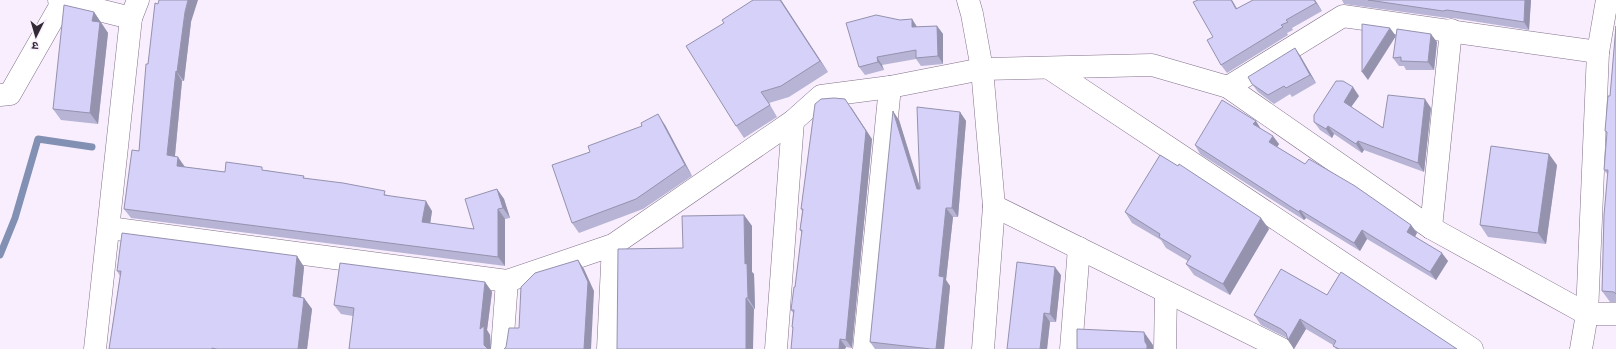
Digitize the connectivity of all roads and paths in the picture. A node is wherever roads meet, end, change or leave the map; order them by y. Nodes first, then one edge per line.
1 (1607, 0) edge
2 (61, 1) edge
3 (970, 7) edge
4 (134, 9) edge
5 (1451, 30) junction
6 (1598, 52) junction
7 (1049, 68) junction
8 (982, 69) junction
9 (890, 87) junction
10 (1228, 88) junction
11 (0, 95) edge
12 (793, 121) junction
13 (994, 206) junction
14 (109, 228) junction
15 (1431, 228) junction
16 (613, 245) junction
17 (1079, 248) junction
18 (507, 281) junction
19 (1166, 292) junction
20 (1587, 314) junction
21 (1616, 314) edge
22 (100, 348) edge
23 (502, 349) edge
24 (608, 349) edge
25 (776, 349) edge
26 (864, 349) edge
27 (983, 349) edge
28 (1071, 349) edge
29 (1165, 349) edge
30 (1281, 349) edge
31 (1472, 349) edge
32 (1581, 349) edge

1 - 6 street
2 - 4 street
2 - 11 street
3 - 8 street
4 - 14 street
5 - 6 street
5 - 10 street
5 - 15 street
6 - 20 street
7 - 8 street
7 - 10 street
7 - 31 street
8 - 9 street
8 - 13 street
9 - 12 street
9 - 26 street
10 - 15 street
12 - 16 street
12 - 25 street
13 - 17 street
13 - 27 street
14 - 18 street
14 - 22 street
15 - 20 street
16 - 18 street
16 - 24 street
17 - 19 street
17 - 28 street
18 - 23 street
19 - 29 street
19 - 30 street
20 - 21 street
20 - 32 street

